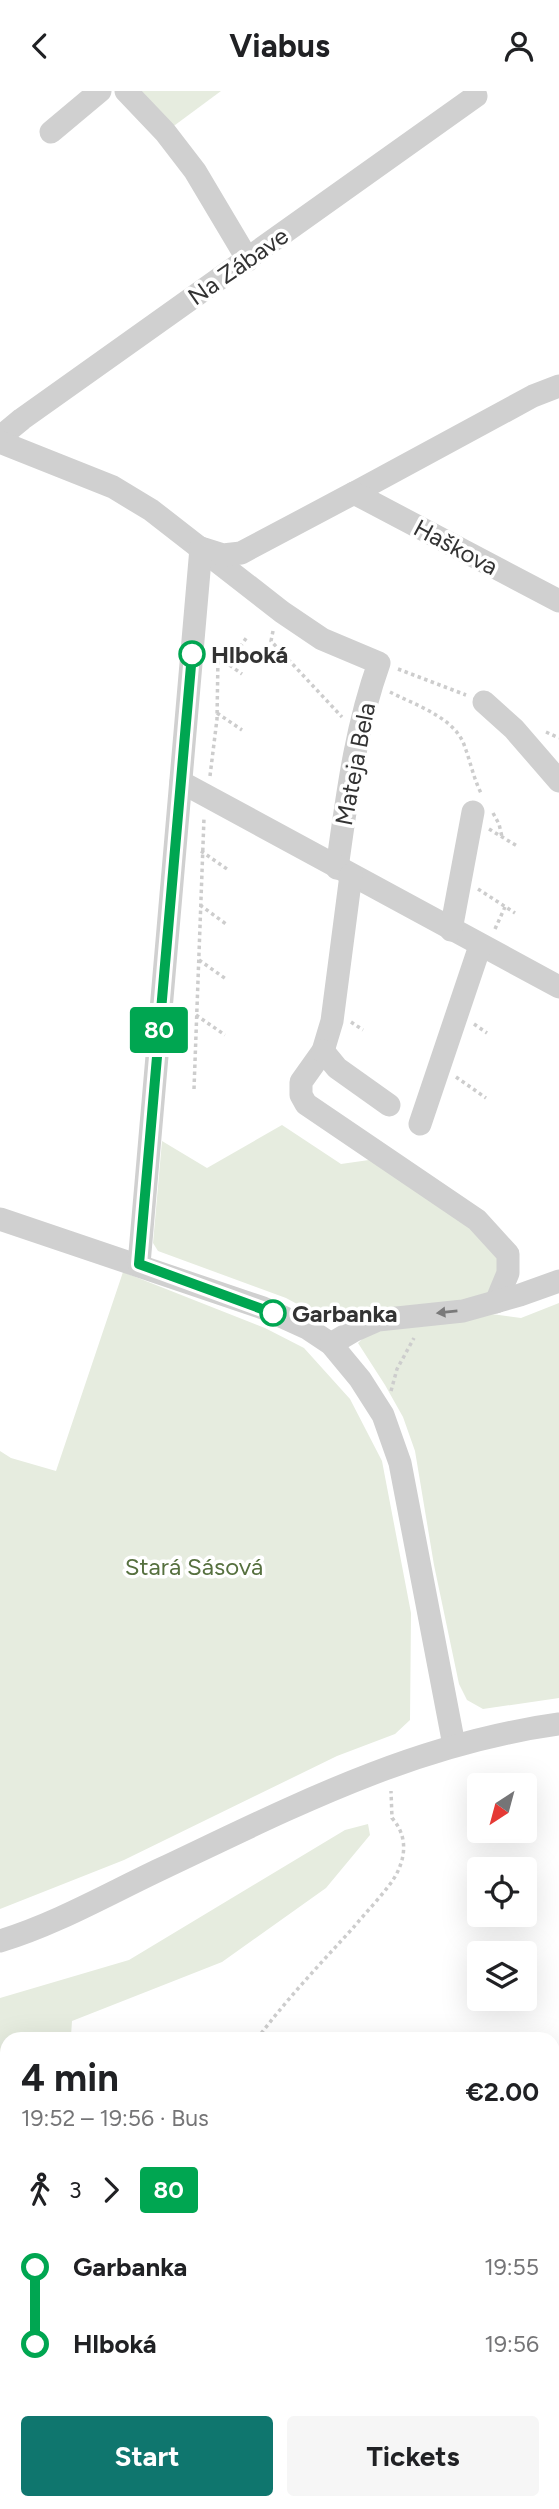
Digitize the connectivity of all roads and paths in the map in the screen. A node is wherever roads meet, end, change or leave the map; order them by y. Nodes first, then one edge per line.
1 (100, 91) edge
2 (126, 91) edge
3 (476, 96) dead end
4 (51, 132) dead end
5 (248, 260) junction
6 (559, 386) edge
7 (0, 439) edge
8 (354, 493) junction
9 (201, 548) junction
10 (559, 601) edge
11 (278, 608) junction
12 (247, 637) dead end
13 (228, 664) junction
14 (376, 673) junction
15 (242, 674) dead end
16 (485, 702) dead end
17 (217, 713) junction
18 (242, 730) dead end
19 (356, 740) junction
20 (559, 781) edge
21 (181, 782) junction
22 (207, 797) junction
23 (483, 807) junction
24 (490, 830) dead end
25 (502, 837) junction
26 (517, 846) dead end
27 (201, 851) junction
28 (227, 869) dead end
29 (344, 871) junction
30 (461, 878) junction
31 (200, 905) junction
32 (514, 913) dead end
33 (226, 924) dead end
34 (451, 930) junction
35 (480, 946) junction
36 (198, 959) junction
37 (226, 979) dead end
38 (559, 987) edge
39 (196, 1015) junction
40 (225, 1035) dead end
41 (323, 1051) junction
42 (439, 1066) junction
43 (194, 1089) dead end
44 (485, 1098) dead end
45 (389, 1105) dead end
46 (420, 1124) dead end
47 (0, 1219) edge
48 (139, 1264) junction
49 (559, 1281) edge
50 (496, 1302) junction
51 (416, 1335) dead end
52 (331, 1345) junction
53 (390, 1400) dead end
54 (559, 1724) edge
55 (454, 1745) junction
56 (391, 1791) dead end
57 (0, 1941) edge
58 (263, 2032) edge

1 - 4 street
2 - 5 street
3 - 5 street, Na Zábave
5 - 7 street, Na Zábave
6 - 8 street
7 - 9 street
8 - 9 street
8 - 10 street, Haškova
9 - 11 street
9 - 21 street
11 - 14 street
11 - 19 path
12 - 13 path
13 - 15 path
13 - 17 path
14 - 19 street, Mateja Bela
14 - 23 path
16 - 20 street
17 - 18 path
17 - 22 path
19 - 29 street, Mateja Bela
21 - 22 street, Mateja Bela
21 - 48 street
22 - 27 path
22 - 29 street, Mateja Bela
23 - 25 path
23 - 30 street
24 - 25 path
25 - 26 path
27 - 28 path
27 - 31 path
29 - 34 street, Mateja Bela
29 - 41 street, Mateja Bela
30 - 32 path
30 - 34 street
31 - 33 path
31 - 36 path
34 - 35 street, Mateja Bela
35 - 38 street, Mateja Bela
35 - 42 street
36 - 37 path
36 - 39 path
39 - 40 path
39 - 43 path
41 - 45 street
41 - 50 street, Mateja Bela
42 - 44 path
42 - 46 street
47 - 48 street
48 - 52 street
49 - 50 street
50 -> 52 street
51 - 53 path
52 - 55 street
54 - 55 street
55 - 57 street
56 - 58 path

